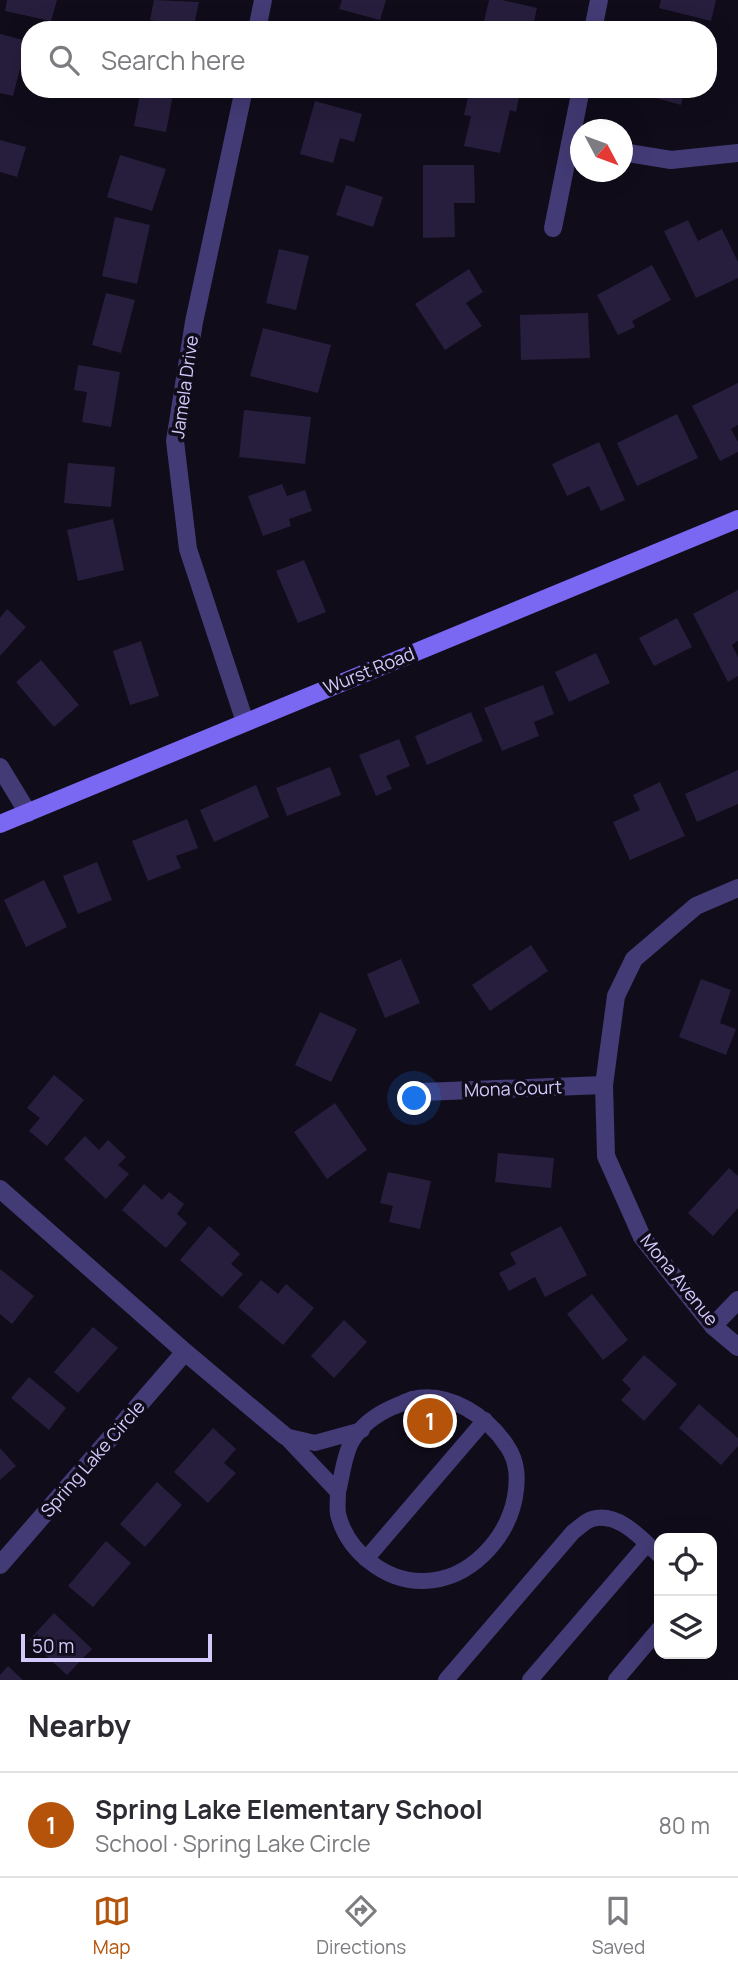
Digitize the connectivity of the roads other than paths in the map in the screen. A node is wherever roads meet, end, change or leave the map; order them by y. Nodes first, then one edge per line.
1 (263, 0) edge
2 (598, 0) edge
3 (259, 21) edge
4 (594, 21) edge
5 (242, 98) edge
6 (580, 98) edge
7 (578, 119) edge
8 (738, 153) edge
9 (633, 154) edge
10 (570, 163) edge
11 (553, 228) dead end
12 (738, 519) edge
13 (245, 722) junction
14 (0, 767) edge
15 (28, 813) junction
16 (0, 824) edge
17 (738, 888) edge
18 (604, 1086) junction
19 (422, 1092) dead end
20 (0, 1189) edge
21 (738, 1300) edge
22 (713, 1326) junction
23 (738, 1347) edge
24 (186, 1352) junction
25 (485, 1420) junction
26 (362, 1430) junction
27 (285, 1436) junction
28 (338, 1492) junction
29 (647, 1544) junction
30 (654, 1550) edge
31 (366, 1559) junction
32 (0, 1565) edge
33 (654, 1635) edge
34 (446, 1680) edge
35 (530, 1680) edge
36 (616, 1680) edge

1 - 3 street
2 - 4 street
5 - 13 street, Jamela Drive
6 - 7 street
8 - 9 street
10 - 11 street
12 - 13 street, Wurst Road
13 - 15 street, Wurst Road
14 - 15 street
15 - 16 street, Wurst Road
17 - 18 street, Mona Avenue
18 - 19 street, Mona Court
18 - 22 street, Mona Avenue
20 - 24 street
21 - 22 street
22 - 23 street, Mona Avenue
24 - 27 street
24 - 32 street, Spring Lake Circle
25 - 26 lane
25 - 31 lane
25 - 31 lane
26 - 27 lane
26 - 28 lane
27 - 28 lane
28 - 31 lane
29 - 30 lane
29 - 34 lane
29 - 35 lane
33 - 36 lane

